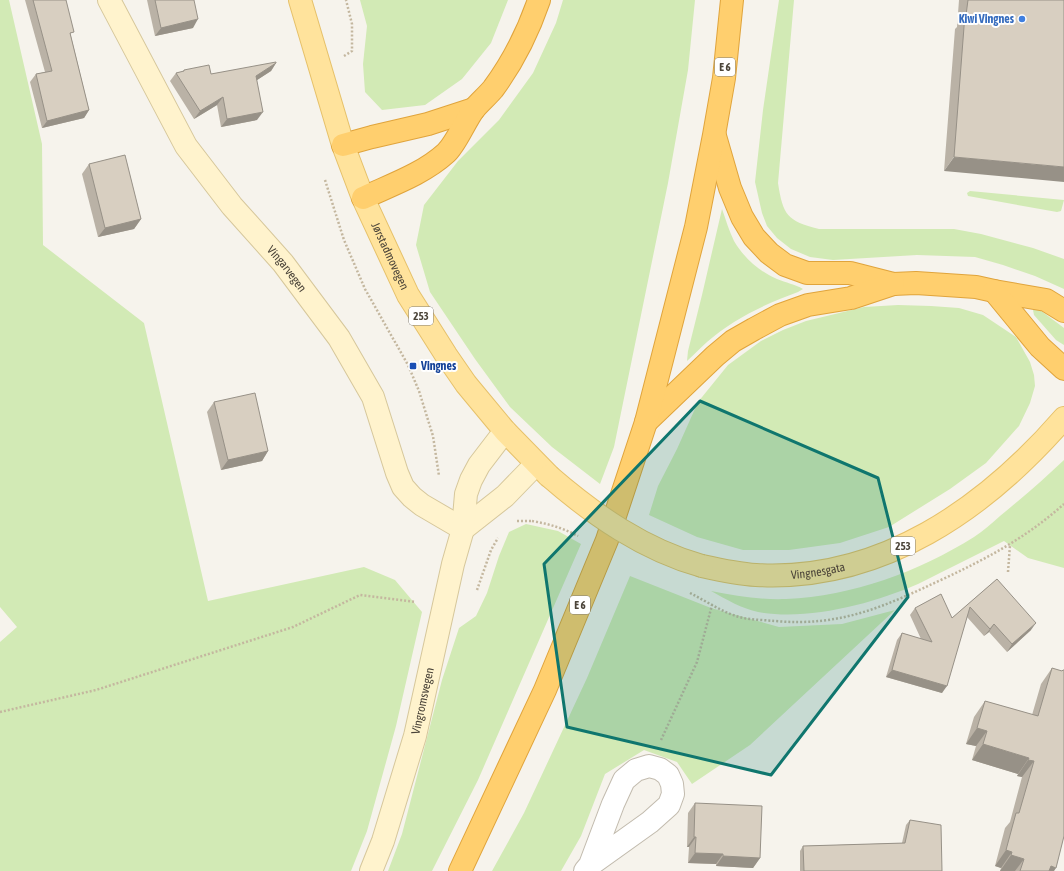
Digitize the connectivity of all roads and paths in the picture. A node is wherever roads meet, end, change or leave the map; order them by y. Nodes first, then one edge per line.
1 (109, 0) edge
2 (300, 0) edge
3 (346, 0) edge
4 (539, 0) edge
5 (732, 0) edge
6 (342, 57) dead end
7 (474, 109) junction
8 (714, 134) junction
9 (343, 145) junction
10 (323, 174) dead end
11 (363, 198) junction
12 (892, 284) junction
13 (994, 292) junction
14 (1064, 311) edge
15 (1064, 369) edge
16 (1064, 418) edge
17 (646, 422) junction
18 (505, 431) junction
19 (542, 470) junction
20 (438, 476) dead end
21 (1064, 504) edge
22 (512, 521) dead end
23 (532, 521) dead end
24 (464, 529) junction
25 (500, 532) dead end
26 (1010, 545) junction
27 (1008, 572) dead end
28 (689, 592) dead end
29 (476, 593) dead end
30 (419, 603) dead end
31 (712, 605) junction
32 (0, 712) edge
33 (649, 766) junction
34 (587, 868) edge
35 (371, 871) edge
36 (460, 871) edge

1 - 24 street, Vingarvegen
2 - 9 main road, Jørstadmovegen / 253
3 - 6 path
4 - 7 highway
5 - 8 highway, E 6
7 - 9 highway
7 - 11 highway
8 - 12 highway
8 - 17 highway, E 6
9 - 11 main road, Jørstadmovegen / 253
10 - 20 path
11 - 18 main road, Jørstadmovegen / 253
12 - 13 highway
12 - 17 highway
13 - 14 highway
13 - 15 highway
16 - 19 main road, Vingnesgata / 253, bridge
17 - 36 highway, E 6
18 - 19 main road, Jørstadmovegen / 253
18 - 24 street, Vingromsvegen
19 - 24 street
21 - 26 path
22 - 23 path
24 - 35 street, Vingromsvegen
25 - 29 path
26 - 27 path
26 - 31 path
28 - 31 path
30 - 32 path
31 - 33 path
33 - 34 street
33 - 34 street

